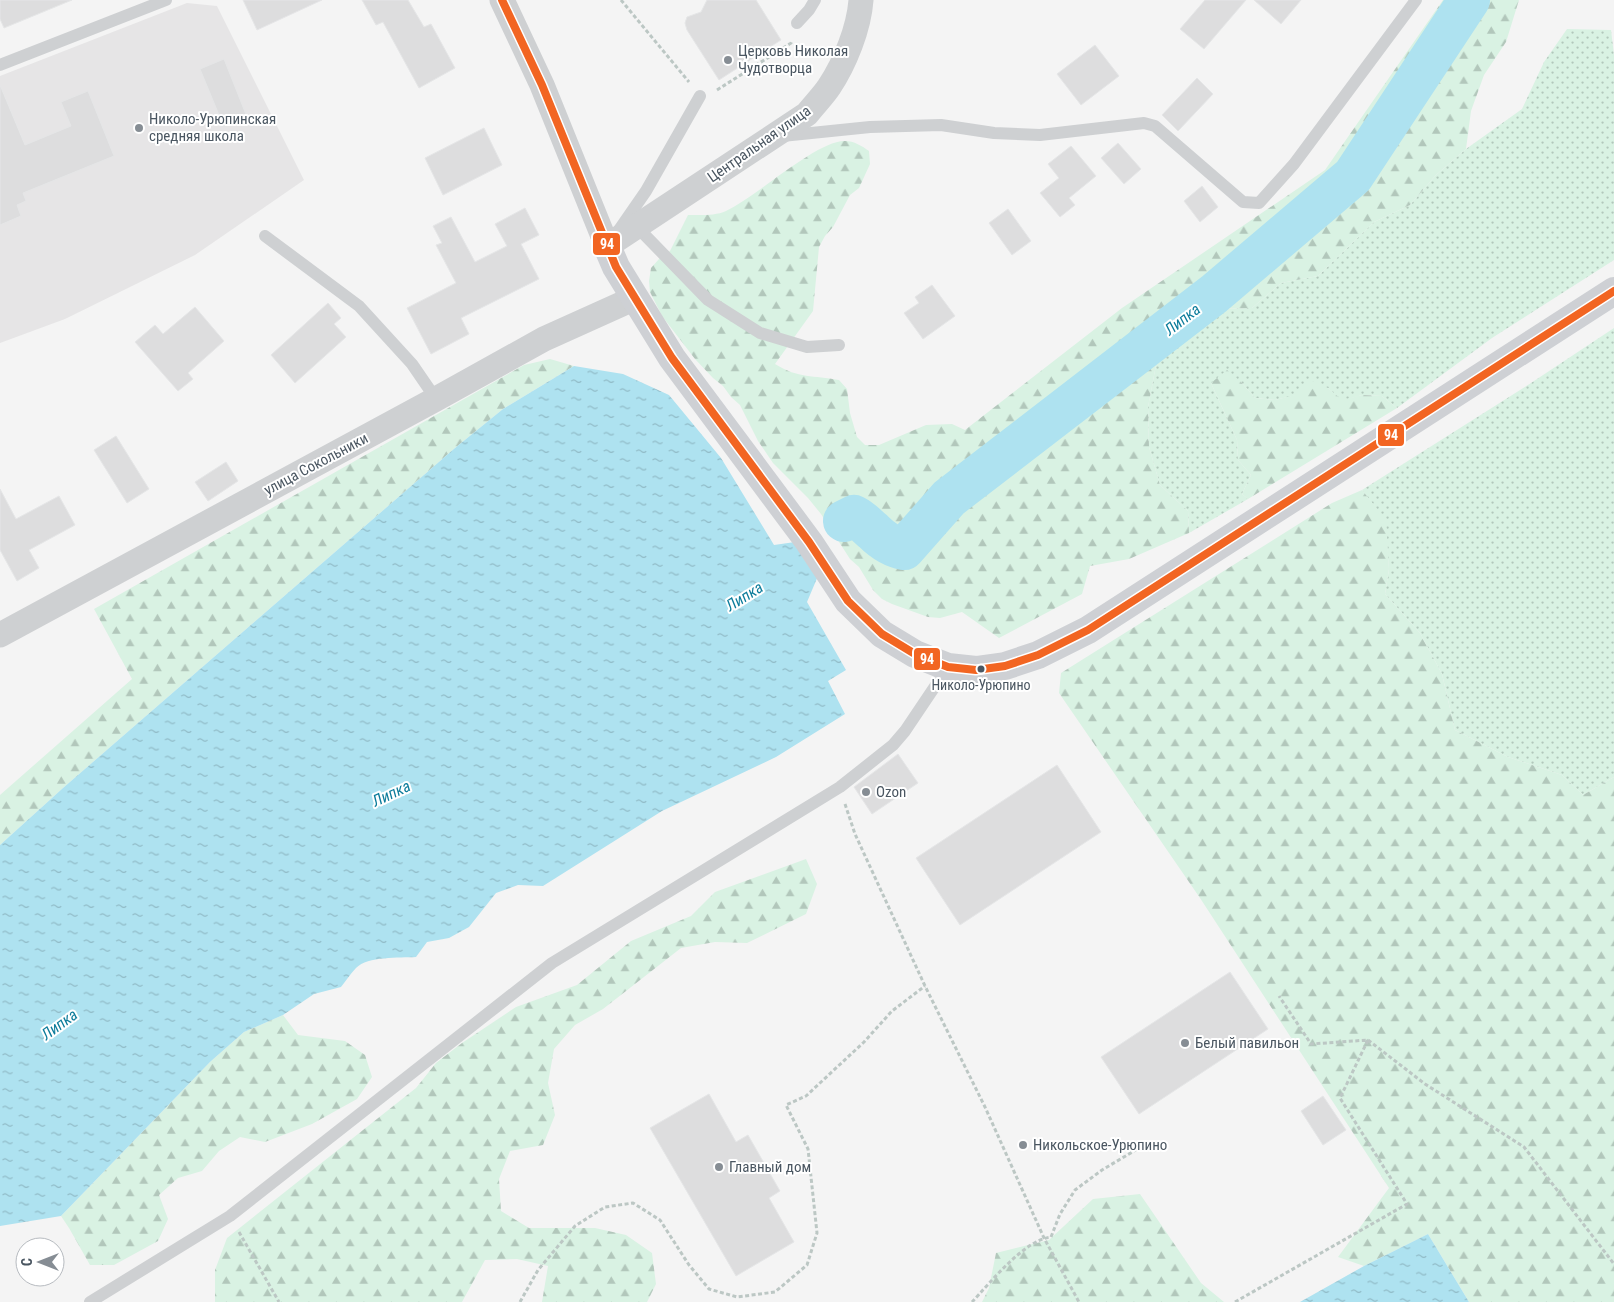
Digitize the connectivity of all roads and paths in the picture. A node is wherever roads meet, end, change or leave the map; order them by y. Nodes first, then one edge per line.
1 (166, 0) edge
2 (502, 0) edge
3 (621, 0) edge
4 (815, 0) edge
5 (860, 0) edge
6 (1416, 0) edge
7 (797, 23) joint
8 (0, 64) edge
9 (700, 96) junction
10 (775, 136) junction
11 (637, 227) junction
12 (265, 236) dead end
13 (607, 246) junction
14 (1614, 291) edge
15 (635, 298) junction
16 (839, 346) dead end
17 (436, 400) junction
18 (0, 635) edge
19 (948, 667) junction
20 (840, 787) junction
21 (925, 986) junction
22 (1279, 996) dead end
23 (1368, 1040) junction
24 (1138, 1148) dead end
25 (230, 1216) junction
26 (1044, 1238) junction
27 (1614, 1264) edge
28 (90, 1302) edge
29 (279, 1302) edge
30 (520, 1302) edge
31 (972, 1302) edge
32 (1080, 1302) edge
33 (1234, 1302) edge

1 - 8 lane
2 - 13 street
3 - 9 path
4 - 7 lane
5 - 10 street, Центральная улица
6 - 10 lane
7 - 9 path
9 - 13 lane
10 - 11 street, Центральная улица
11 - 13 street, Центральная улица
11 - 16 lane
12 - 17 lane
13 - 15 street
14 - 19 street
15 - 17 street, улица Сокольники
15 - 19 street
17 - 18 street, улица Сокольники
19 - 20 lane
20 - 21 path
20 - 25 lane
21 - 26 path
21 - 30 path
22 - 23 path
23 - 27 path
23 - 33 path
24 - 26 path
25 - 28 lane
25 - 29 path
26 - 31 path
26 - 32 path

